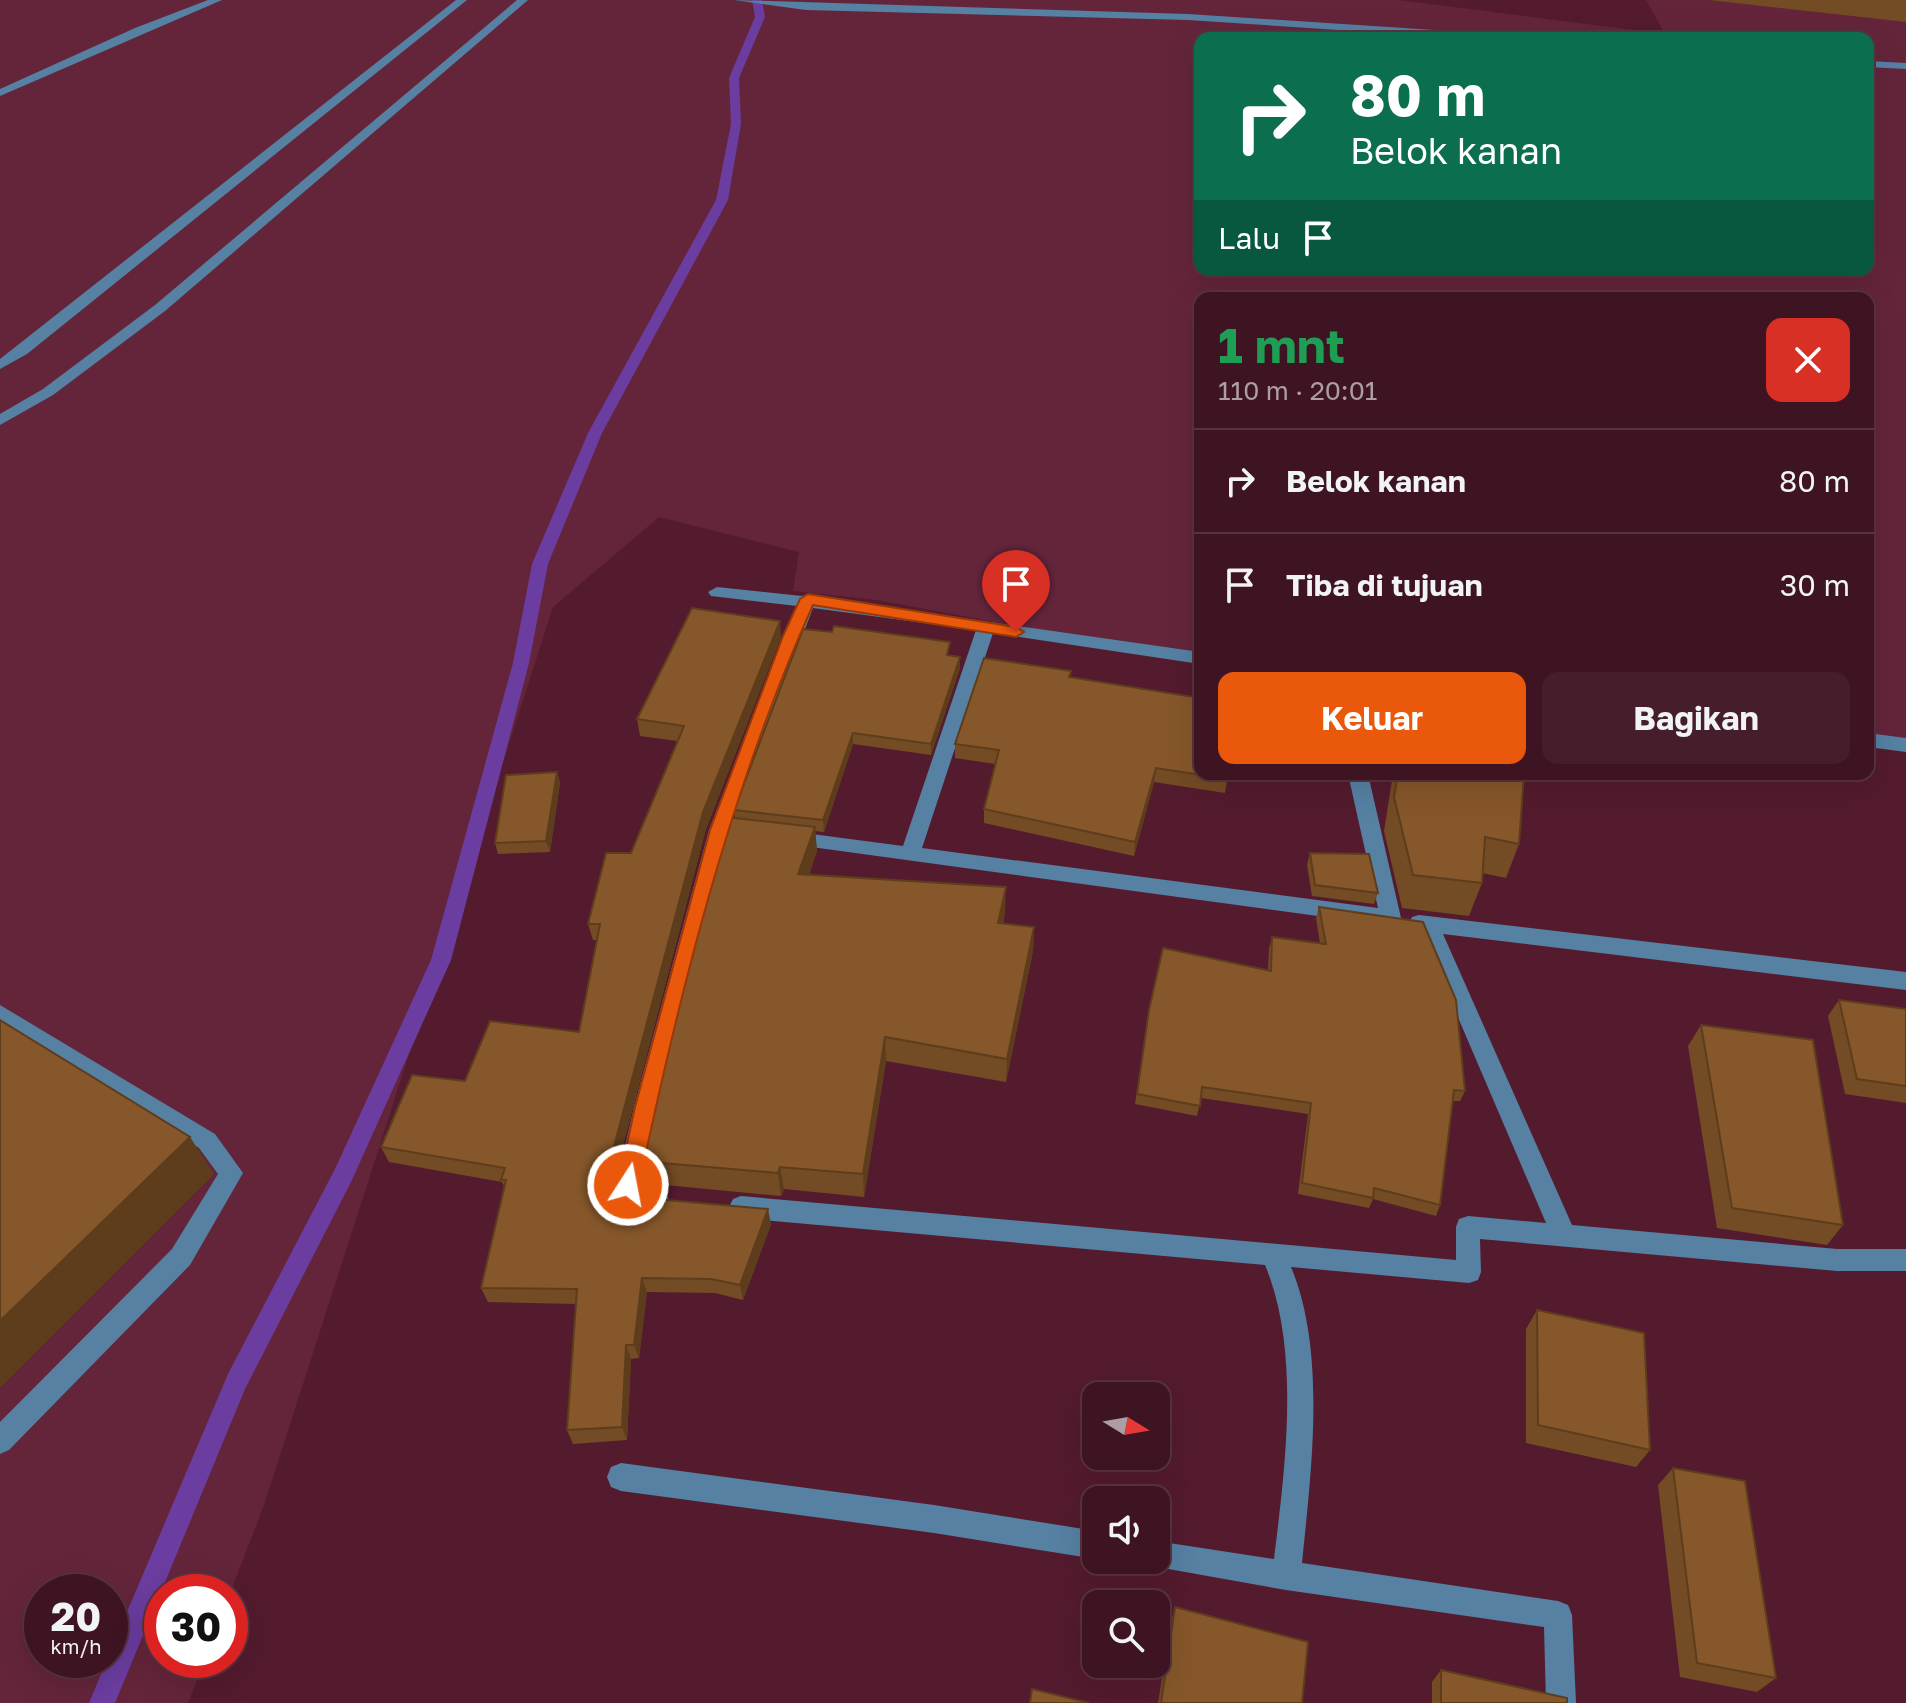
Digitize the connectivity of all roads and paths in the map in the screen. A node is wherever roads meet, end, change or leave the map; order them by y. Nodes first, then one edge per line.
1 (217, 0) edge
2 (462, 0) edge
3 (523, 0) edge
4 (739, 0) edge
5 (1419, 32) edge
6 (1874, 64) edge
7 (1906, 66) edge
8 (0, 93) edge
9 (0, 365) edge
10 (0, 420) edge
11 (717, 592) dead end
12 (808, 599) junction
13 (986, 627) junction
14 (1194, 657) edge
15 (1874, 741) edge
16 (1906, 745) edge
17 (1359, 780) edge
18 (719, 830) junction
19 (911, 852) junction
20 (1391, 918) junction
21 (1429, 925) junction
22 (1906, 981) edge
23 (0, 1014) edge
24 (680, 1202) edge
25 (726, 1206) edge
26 (1564, 1235) junction
27 (1274, 1256) junction
28 (1906, 1260) edge
29 (0, 1441) edge
30 (621, 1477) dead end
31 (1082, 1543) edge
32 (1170, 1557) edge
33 (1286, 1576) junction
34 (1561, 1703) edge

1 - 8 street
2 - 9 street
3 - 10 street
4 - 5 street
6 - 7 street
11 - 12 street
12 - 13 street
12 - 18 street
13 - 14 street
13 - 19 street
15 - 16 street
17 - 20 street
18 - 19 street
18 - 24 street
19 - 20 street
20 - 21 street
21 - 22 street
21 - 26 street
23 - 29 street
25 - 27 street
26 - 27 street
26 - 28 street
27 - 33 street
30 - 31 street
32 - 33 street
33 - 34 street

